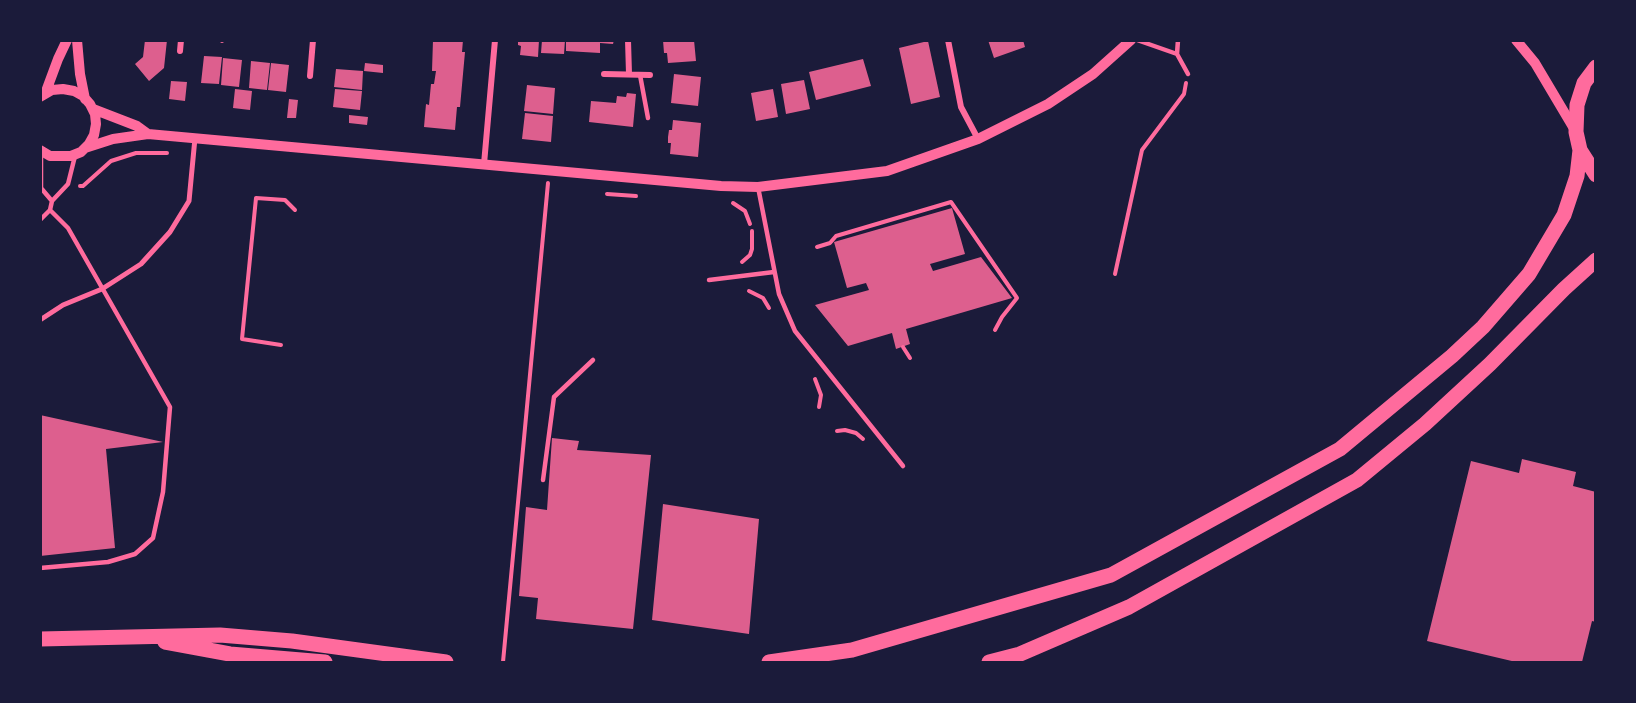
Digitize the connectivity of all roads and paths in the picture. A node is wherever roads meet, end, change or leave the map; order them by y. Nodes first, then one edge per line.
1 (67, 40) edge
2 (77, 40) edge
3 (181, 40) edge
4 (313, 40) edge
5 (495, 40) edge
6 (628, 40) edge
7 (948, 40) edge
8 (1131, 40) edge
9 (1137, 40) edge
10 (1178, 40) edge
11 (1516, 40) edge
12 (180, 51) dead end
13 (1177, 54) junction
14 (1596, 67) edge
15 (604, 74) dead end
16 (629, 74) junction
17 (1188, 74) joint
18 (640, 75) junction
19 (650, 75) dead end
20 (310, 76) dead end
21 (43, 95) edge
22 (86, 99) junction
23 (93, 109) junction
24 (648, 118) dead end
25 (1576, 132) junction
26 (148, 134) junction
27 (195, 138) junction
28 (978, 139) junction
29 (85, 148) junction
30 (41, 150) edge
31 (1580, 150) junction
32 (195, 153) junction
33 (75, 154) junction
34 (484, 164) junction
35 (550, 171) junction
36 (1596, 175) edge
37 (69, 184) junction
38 (536, 186) dead end
39 (758, 187) junction
40 (548, 188) junction
41 (559, 189) dead end
42 (603, 193) dead end
43 (637, 196) dead end
44 (52, 201) junction
45 (726, 203) dead end
46 (50, 210) junction
47 (296, 210) dead end
48 (40, 220) edge
49 (817, 247) dead end
50 (1596, 260) edge
51 (742, 262) dead end
52 (774, 272) junction
53 (1115, 274) dead end
54 (709, 280) dead end
55 (102, 289) junction
56 (40, 320) edge
57 (995, 330) dead end
58 (281, 345) dead end
59 (903, 346) dead end
60 (910, 358) dead end
61 (593, 360) dead end
62 (837, 431) dead end
63 (865, 441) dead end
64 (903, 466) dead end
65 (543, 480) dead end
66 (40, 568) edge
67 (133, 636) junction
68 (40, 639) edge
69 (325, 663) edge
70 (446, 663) edge
71 (503, 663) edge
72 (769, 663) edge
73 (989, 663) edge

1 - 21 street
2 - 22 street
3 - 12 street
4 - 20 street
5 - 34 street
6 - 16 street
7 - 28 street
8 - 28 street
9 - 13 lane
10 - 13 lane
11 - 25 street
13 - 17 lane
14 - 25 main road
15 - 16 street
16 - 18 street
17 - 53 path
18 - 19 street
18 - 24 lane
21 - 22 street
22 - 23 street
23 - 26 street
23 - 29 street
25 - 31 main road
26 - 27 street
26 - 29 street
27 - 32 street
27 - 34 street
28 - 39 street
29 - 33 street
30 - 33 street
30 - 44 lane
31 - 36 main road
31 - 72 main road
32 - 37 path
32 - 55 street
33 - 37 lane
34 - 35 street
35 - 39 street
35 - 40 path
37 - 44 lane
38 - 40 path
39 - 52 lane
40 - 41 path
40 - 71 path
42 - 43 path
44 - 46 lane
45 - 51 path
46 - 48 lane
46 - 55 lane
47 - 58 path
49 - 57 path
50 - 73 main road
52 - 54 lane
52 - 64 lane
55 - 56 street
55 - 66 lane
59 - 60 path
61 - 65 lane
62 - 63 path
67 - 68 main road
67 - 69 main road
67 - 70 main road

